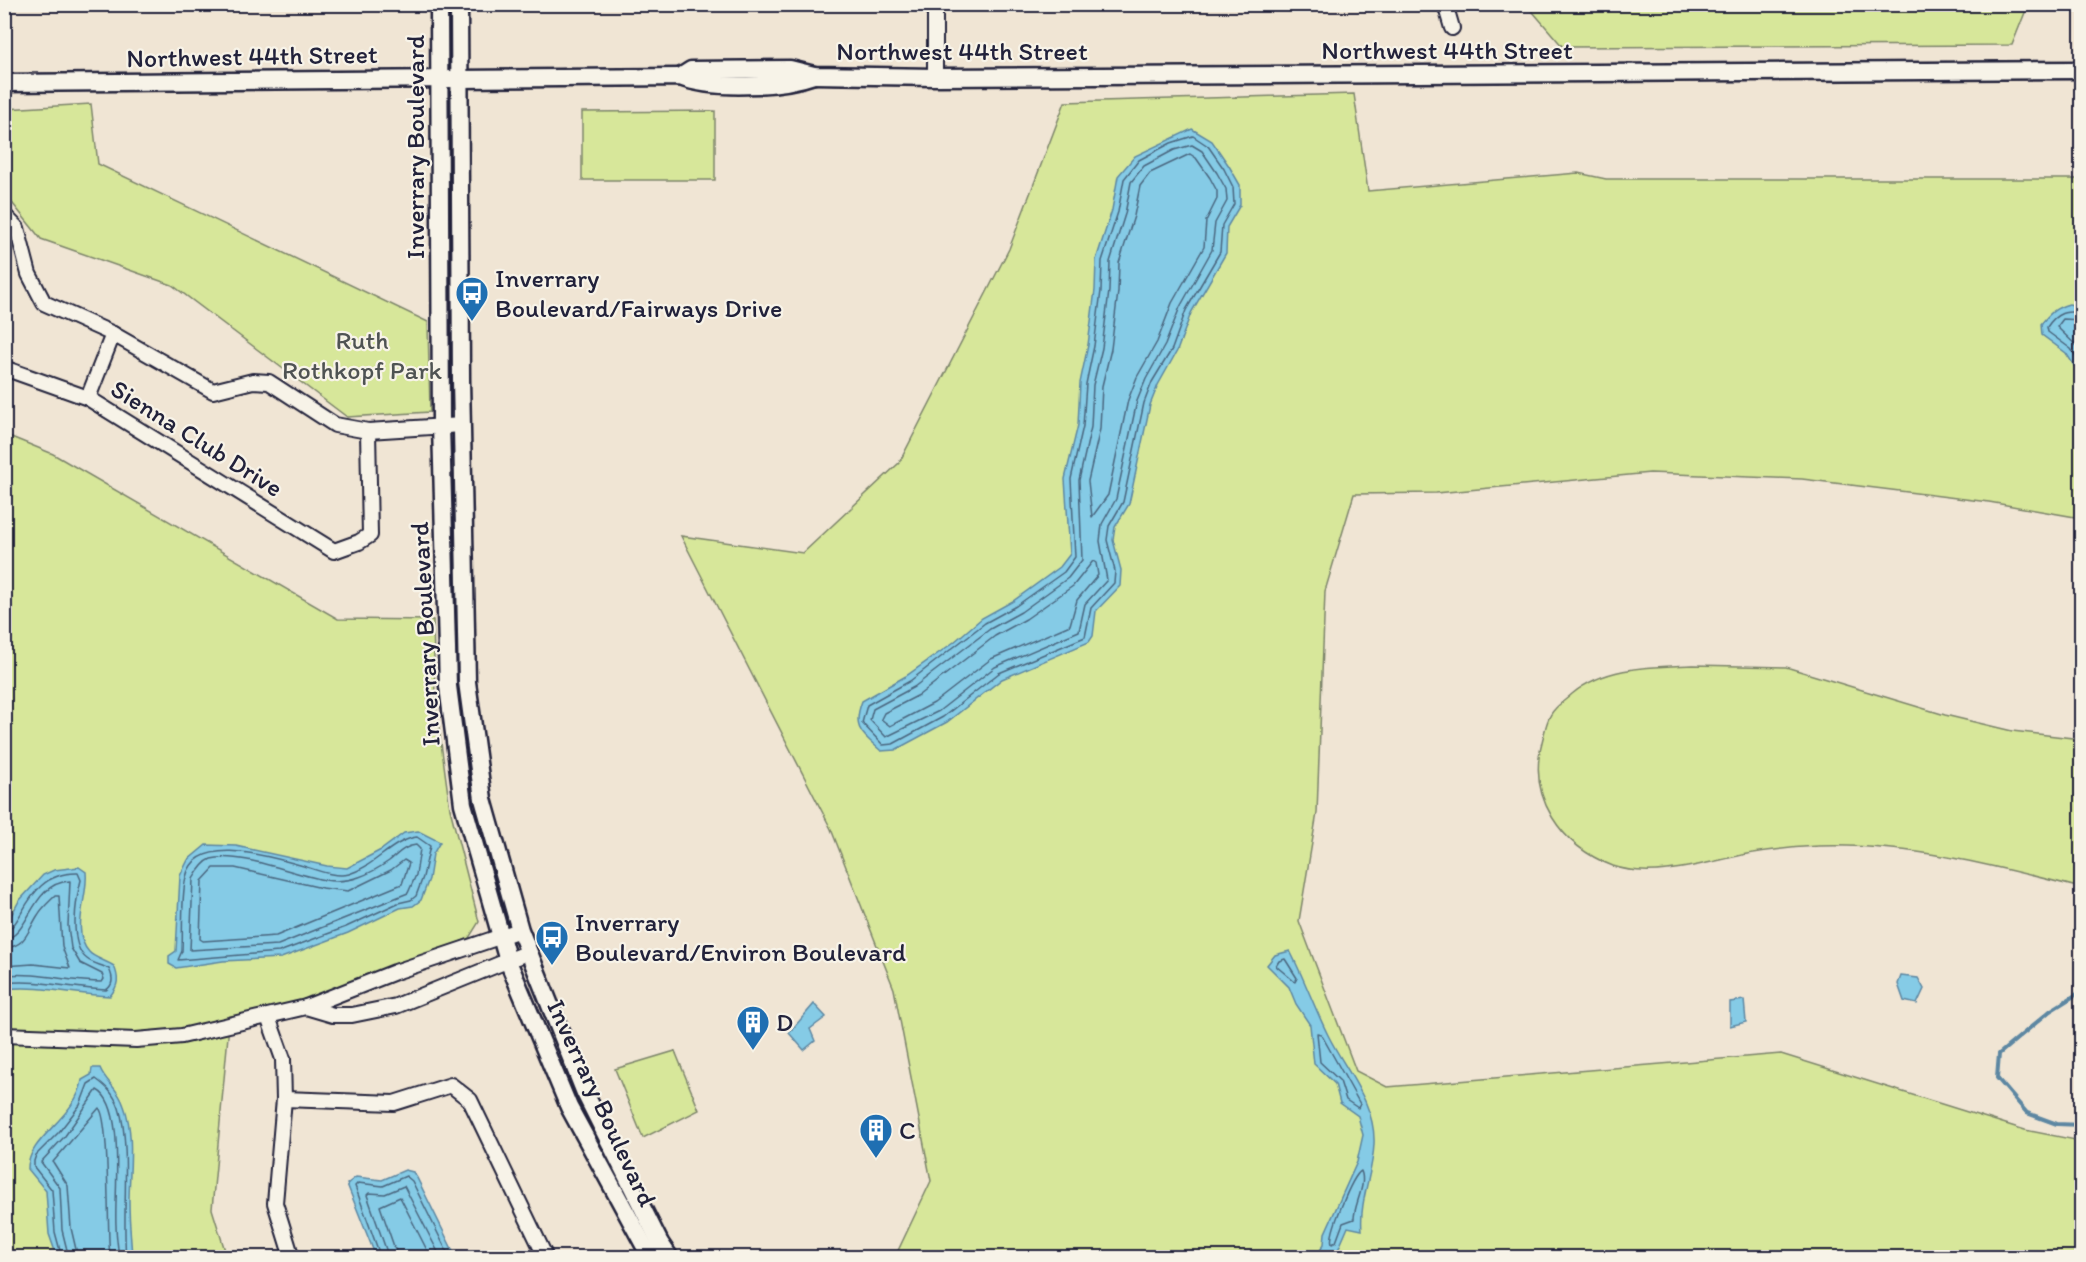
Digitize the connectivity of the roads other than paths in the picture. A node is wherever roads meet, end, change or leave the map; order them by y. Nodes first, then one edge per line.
1 (440, 4) edge
2 (459, 4) edge
3 (935, 4) edge
4 (1445, 4) edge
5 (1452, 28) dead end
6 (2082, 70) edge
7 (935, 77) junction
8 (439, 78) junction
9 (460, 78) junction
10 (4, 84) edge
11 (4, 215) edge
12 (113, 334) junction
13 (4, 368) edge
14 (88, 398) junction
15 (441, 425) junction
16 (462, 425) junction
17 (368, 430) junction
18 (520, 930) junction
19 (500, 936) junction
20 (529, 952) junction
21 (508, 961) junction
22 (306, 1007) junction
23 (268, 1017) junction
24 (4, 1035) edge
25 (284, 1099) junction
26 (292, 1257) edge
27 (546, 1257) edge
28 (651, 1257) edge
29 (670, 1257) edge

1 - 8 street, Inverrary Boulevard
2 - 9 street, Inverrary Boulevard
3 - 7 street
4 - 5 street
6 - 7 street, Northwest 44th Street
7 - 9 street, Northwest 44th Street
8 - 9 street, Northwest 44th Street
8 - 10 street, Northwest 44th Street
8 - 15 street, Inverrary Boulevard
9 - 16 street, Inverrary Boulevard
11 - 12 street
12 - 14 street
12 - 17 street
13 - 14 street, Sienna Club Drive
14 - 17 street, Sienna Club Drive
15 - 16 street
15 - 17 street
15 - 19 street, Inverrary Boulevard
16 - 18 street, Inverrary Boulevard
18 - 19 street
18 - 20 street, Inverrary Boulevard
19 - 21 street, Inverrary Boulevard
19 - 22 street
20 - 21 street
20 - 29 street, Inverrary Boulevard
21 - 22 street
21 - 28 street, Inverrary Boulevard
22 - 23 street
23 - 24 street
23 - 25 street
25 - 26 street
25 - 27 street

